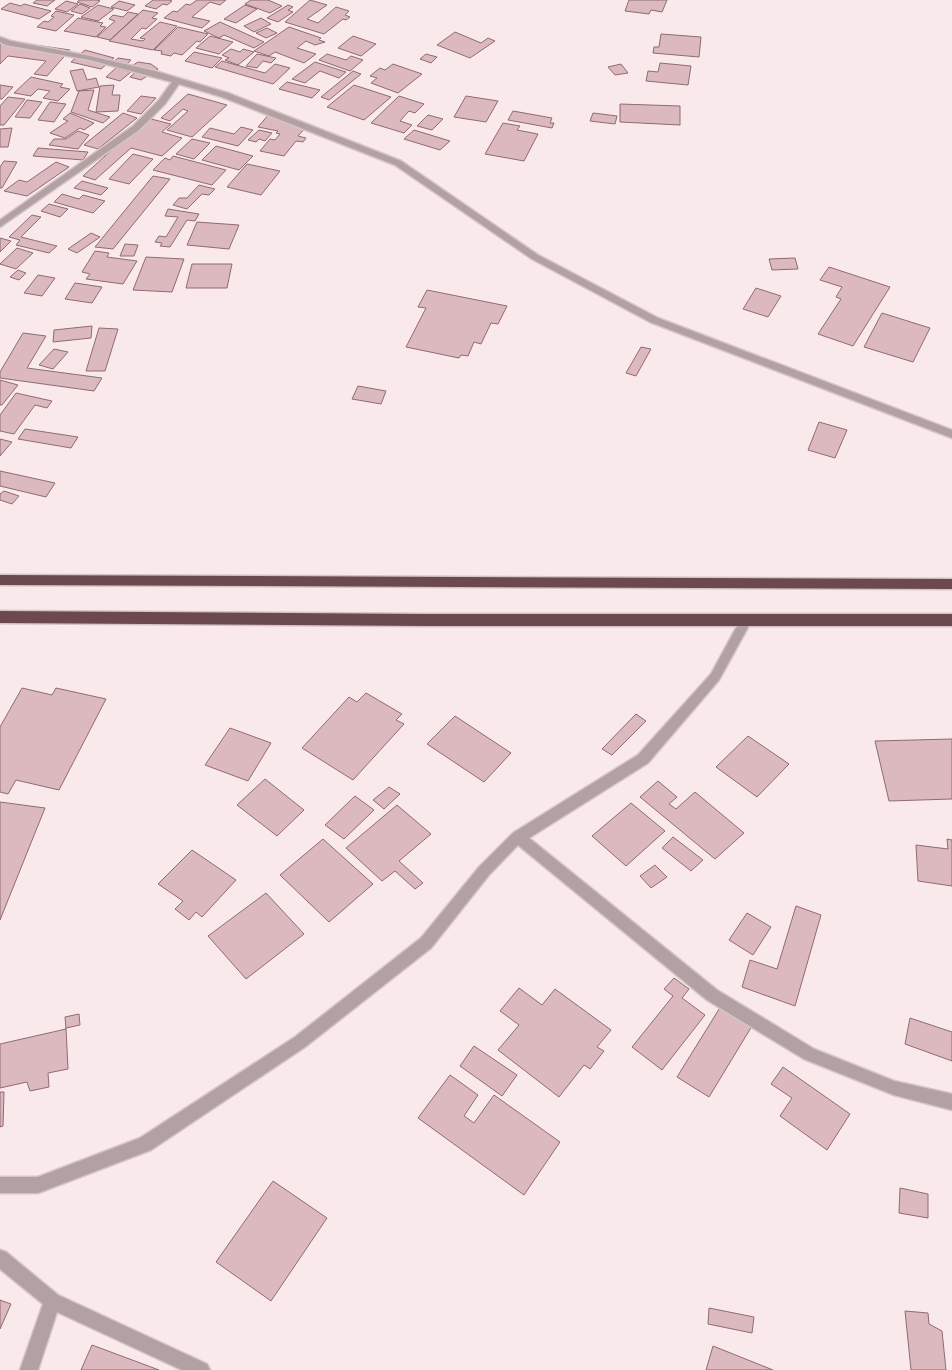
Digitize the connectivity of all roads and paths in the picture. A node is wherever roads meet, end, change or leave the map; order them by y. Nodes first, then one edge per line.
1 (0, 39) edge
2 (176, 81) junction
3 (0, 224) edge
4 (952, 434) edge
5 (0, 580) edge
6 (952, 584) edge
7 (0, 617) edge
8 (746, 620) junction
9 (952, 620) edge
10 (518, 837) junction
11 (952, 1102) edge
12 (0, 1184) edge
13 (0, 1258) edge
14 (52, 1301) junction
15 (29, 1370) edge
16 (201, 1370) edge

1 - 2 street
2 - 3 street
2 - 4 street
5 - 6 highway
7 - 8 highway
8 - 9 highway
8 - 10 street
10 - 11 street
10 - 12 street
13 - 14 street
14 - 15 street
14 - 16 street

